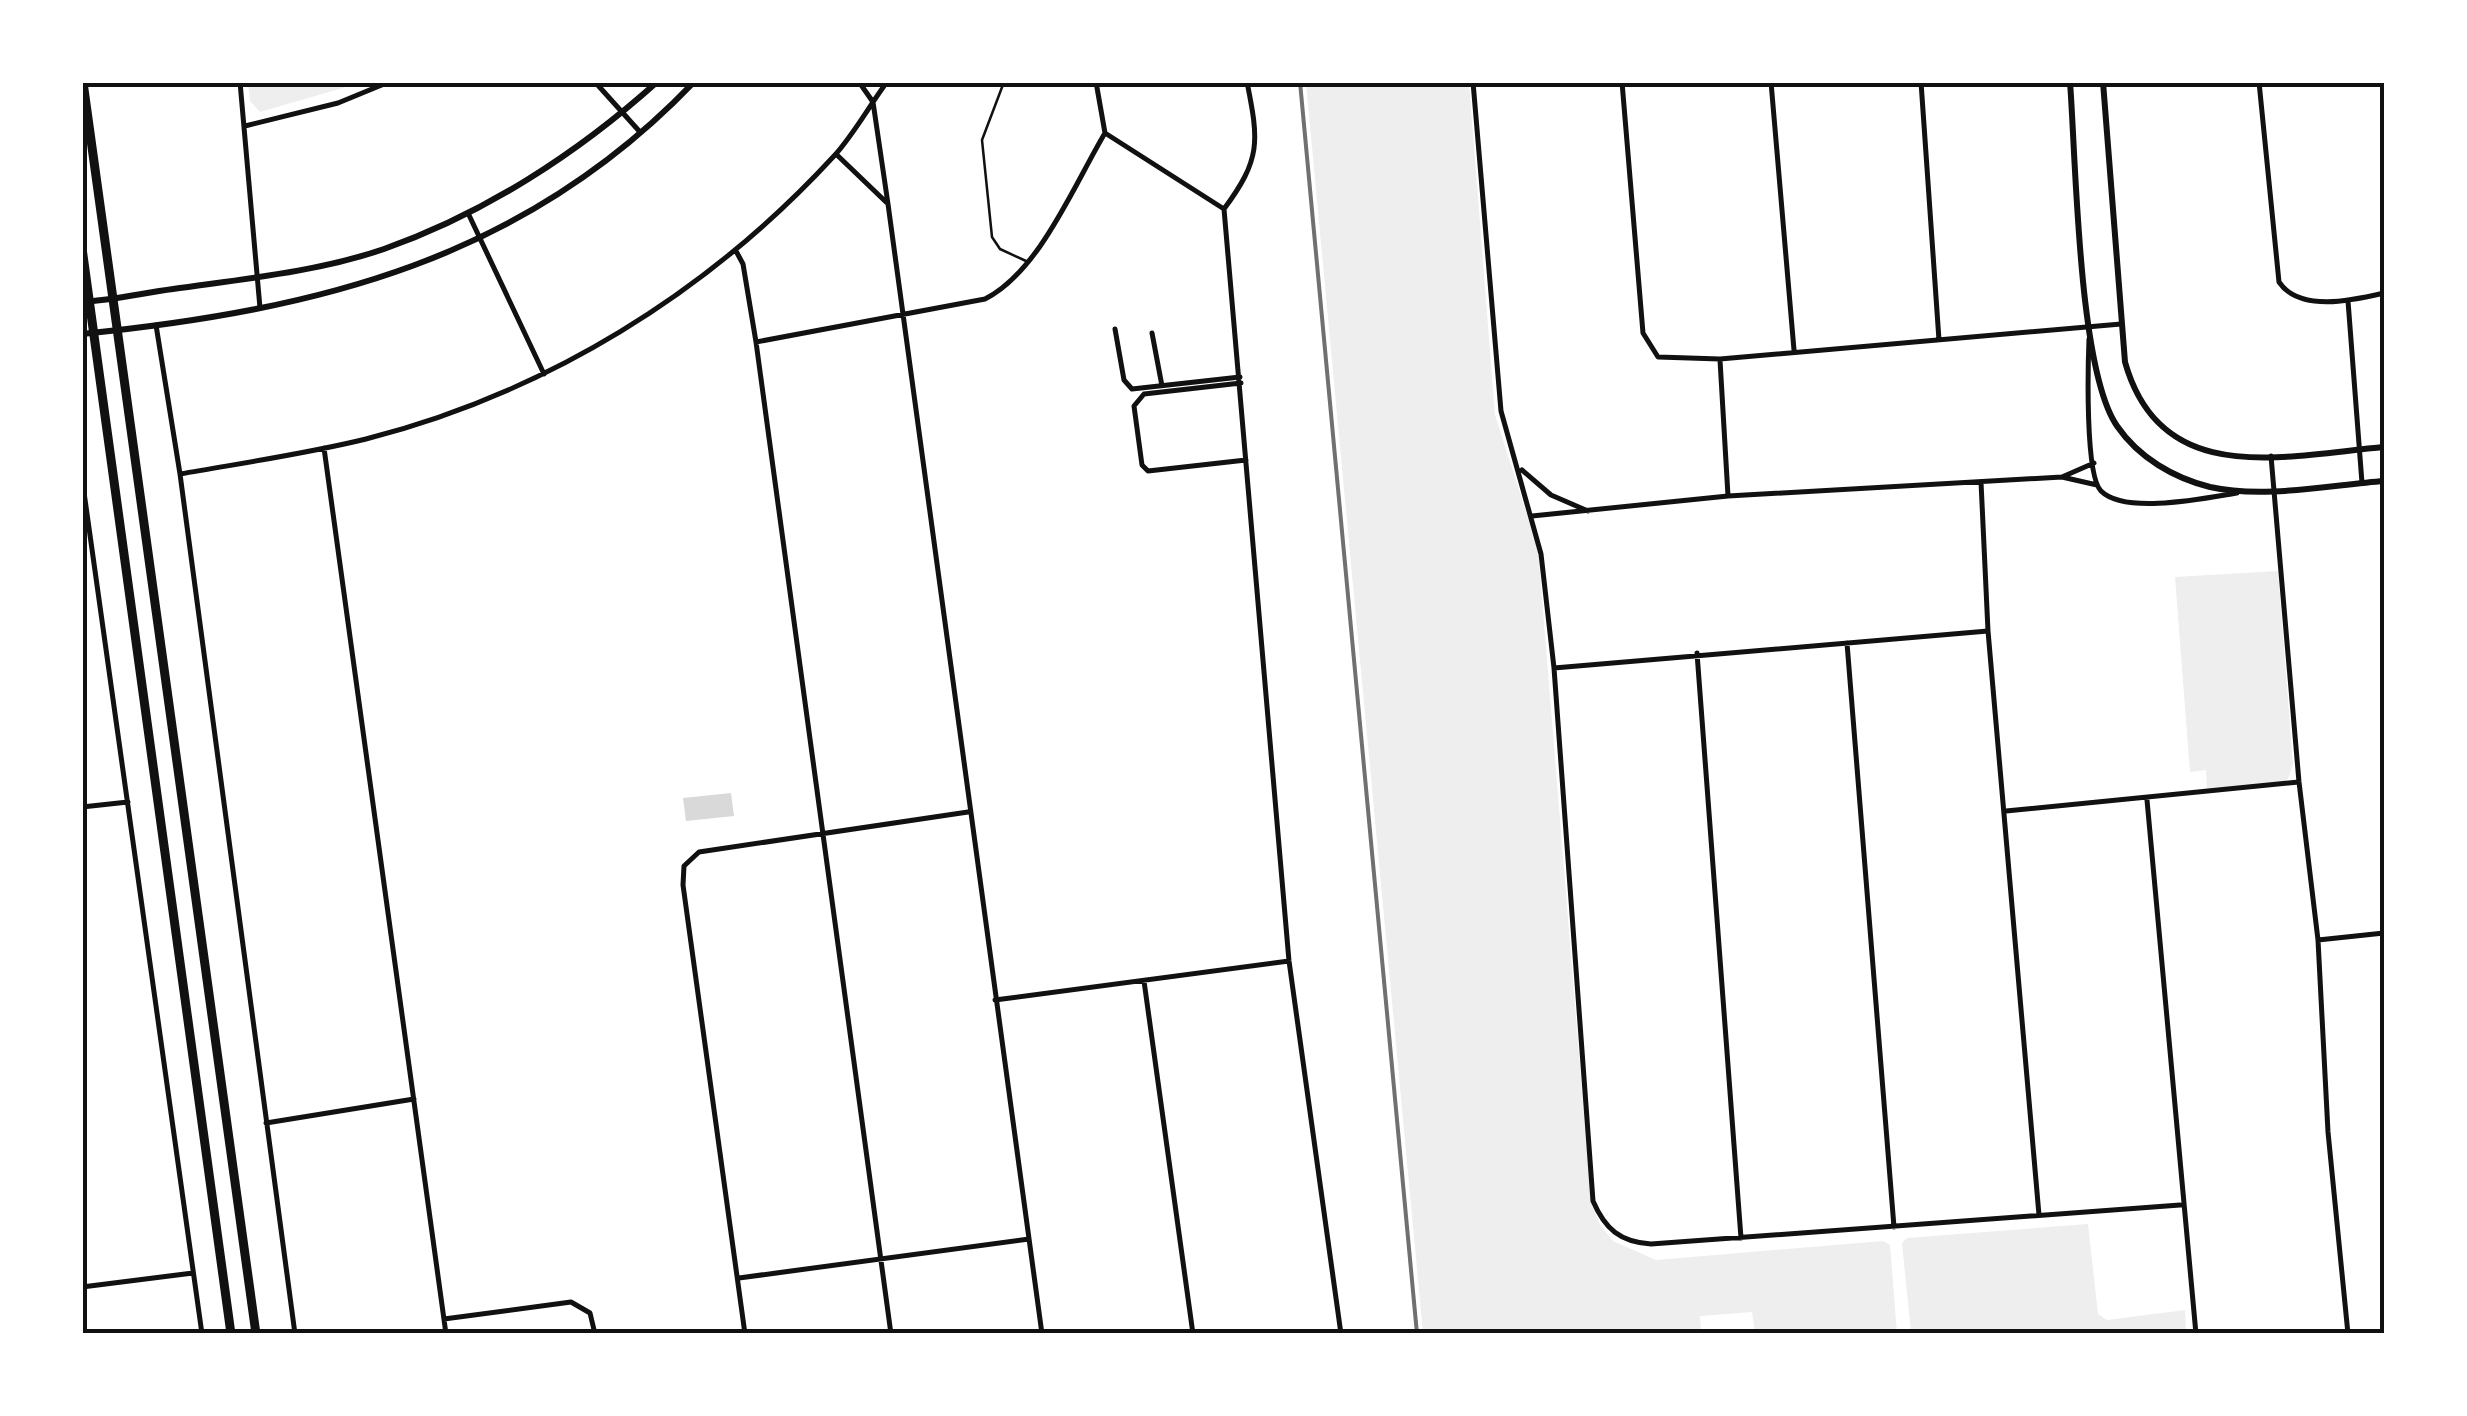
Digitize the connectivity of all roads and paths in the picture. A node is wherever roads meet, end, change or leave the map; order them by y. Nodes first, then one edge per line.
1 (83, 82) edge
2 (240, 82) edge
3 (389, 82) edge
4 (595, 82) edge
5 (656, 82) edge
6 (694, 82) edge
7 (859, 82) edge
8 (887, 82) edge
9 (1004, 82) edge
10 (1096, 82) edge
11 (1247, 82) edge
12 (1474, 82) edge
13 (1622, 82) edge
14 (1770, 82) edge
15 (1921, 82) edge
16 (2070, 82) edge
17 (2103, 82) edge
18 (2259, 82) edge
19 (873, 102) junction
20 (84, 110) edge
21 (621, 112) junction
22 (245, 126) junction
23 (642, 133) junction
24 (1105, 133) junction
25 (836, 154) junction
26 (888, 204) junction
27 (1224, 208) junction
28 (468, 213) junction
29 (480, 238) junction
30 (82, 248) edge
31 (736, 251) junction
32 (83, 258) edge
33 (1028, 262) junction
34 (257, 278) junction
35 (2384, 294) edge
36 (112, 298) junction
37 (2348, 300) junction
38 (86, 302) edge
39 (260, 308) junction
40 (904, 313) junction
41 (2122, 324) junction
42 (156, 325) junction
43 (2089, 327) junction
44 (1116, 329) dead end
45 (116, 330) junction
46 (88, 333) edge
47 (1152, 334) dead end
48 (1939, 340) junction
49 (756, 342) junction
50 (1794, 350) junction
51 (1720, 359) junction
52 (544, 374) junction
53 (1240, 380) junction
54 (1162, 386) junction
55 (2384, 447) edge
56 (324, 448) junction
57 (2360, 449) junction
58 (2271, 456) junction
59 (1248, 460) junction
60 (2094, 464) junction
61 (1520, 468) junction
62 (180, 474) junction
63 (2062, 476) junction
64 (82, 478) edge
65 (2384, 481) edge
66 (1981, 482) junction
67 (2362, 483) junction
68 (2097, 485) junction
69 (2274, 489) junction
70 (2250, 491) junction
71 (1728, 496) junction
72 (1590, 512) junction
73 (1532, 516) junction
74 (1988, 631) junction
75 (1847, 644) junction
76 (1697, 653) junction
77 (1554, 668) junction
78 (2300, 782) junction
79 (2147, 800) junction
80 (128, 802) junction
81 (82, 808) edge
82 (2006, 811) junction
83 (968, 812) junction
84 (825, 834) junction
85 (2384, 933) edge
86 (2318, 940) junction
87 (1289, 960) junction
88 (1144, 981) junction
89 (995, 1000) junction
90 (414, 1099) junction
91 (266, 1123) junction
92 (2180, 1205) junction
93 (2039, 1215) junction
94 (1894, 1227) junction
95 (1741, 1238) junction
96 (1029, 1239) junction
97 (880, 1260) junction
98 (193, 1274) junction
99 (738, 1278) junction
100 (82, 1287) edge
101 (444, 1319) junction
102 (202, 1334) edge
103 (231, 1334) edge
104 (256, 1334) edge
105 (295, 1334) edge
106 (446, 1334) edge
107 (595, 1334) edge
108 (746, 1334) edge
109 (891, 1334) edge
110 (1042, 1334) edge
111 (1193, 1334) edge
112 (1341, 1334) edge
113 (2196, 1334) edge
114 (2348, 1334) edge

1 - 20 highway
2 - 22 street
3 - 22 street
4 - 21 street
5 - 21 street
6 - 23 street
7 - 19 street
8 - 19 street
9 - 33 lane
10 - 24 street
11 - 27 street
12 - 61 street
13 - 51 street
14 - 50 street
15 - 48 street
16 - 43 street
17 - 41 street
18 - 37 street
19 - 25 street
19 - 26 street
20 - 36 highway
21 - 23 street
21 - 28 street
22 - 34 street
23 - 29 street
24 - 27 street
24 - 33 street
25 - 26 street
25 - 31 street
26 - 40 street
27 - 53 street
28 - 29 street
28 - 34 street
29 - 39 street
29 - 52 street
30 - 32 highway
31 - 49 street
31 - 52 street
32 - 38 highway
33 - 40 street
34 - 36 street
34 - 39 street
35 - 37 street
36 - 38 street
36 - 45 highway
37 - 57 street
38 - 46 highway
39 - 42 street
40 - 49 street
40 - 83 street
41 - 43 street
41 - 58 street
42 - 45 street
42 - 62 street
43 - 48 street
43 - 60 street
43 - 70 street
44 - 54 street
45 - 46 street
45 - 104 highway
46 - 103 highway
47 - 54 street
48 - 50 street
49 - 84 street
50 - 51 street
51 - 71 street
52 - 56 street
53 - 54 street
53 - 59 street
53 - 59 street
55 - 57 street
56 - 62 street
56 - 90 street
57 - 58 street
57 - 67 street
58 - 69 street
59 - 87 street
60 - 63 street
60 - 68 street
61 - 72 street
61 - 73 street
62 - 91 street
63 - 66 street
63 - 68 street
64 - 80 street
65 - 67 street
66 - 71 street
66 - 74 street
67 - 69 street
68 - 70 street
69 - 70 street
69 - 78 street
71 - 72 street
72 - 73 street
73 - 77 street
74 - 75 street
74 - 82 street
75 - 76 street
75 - 94 street
76 - 77 street
76 - 95 street
77 - 95 street
78 - 79 street
78 - 86 street
79 - 82 street
79 - 92 street
80 - 81 street
80 - 98 street
82 - 93 street
83 - 84 street
83 - 89 street
84 - 97 street
84 - 99 street
85 - 86 street
86 - 114 street
87 - 88 street
87 - 112 street
88 - 89 street
88 - 111 street
89 - 96 street
90 - 91 street
90 - 101 street
91 - 105 street
92 - 93 street
92 - 113 street
93 - 94 street
94 - 95 street
96 - 97 street
96 - 110 street
97 - 99 street
97 - 109 street
98 - 100 street
98 - 102 street
99 - 108 street
101 - 106 street
101 - 107 street

